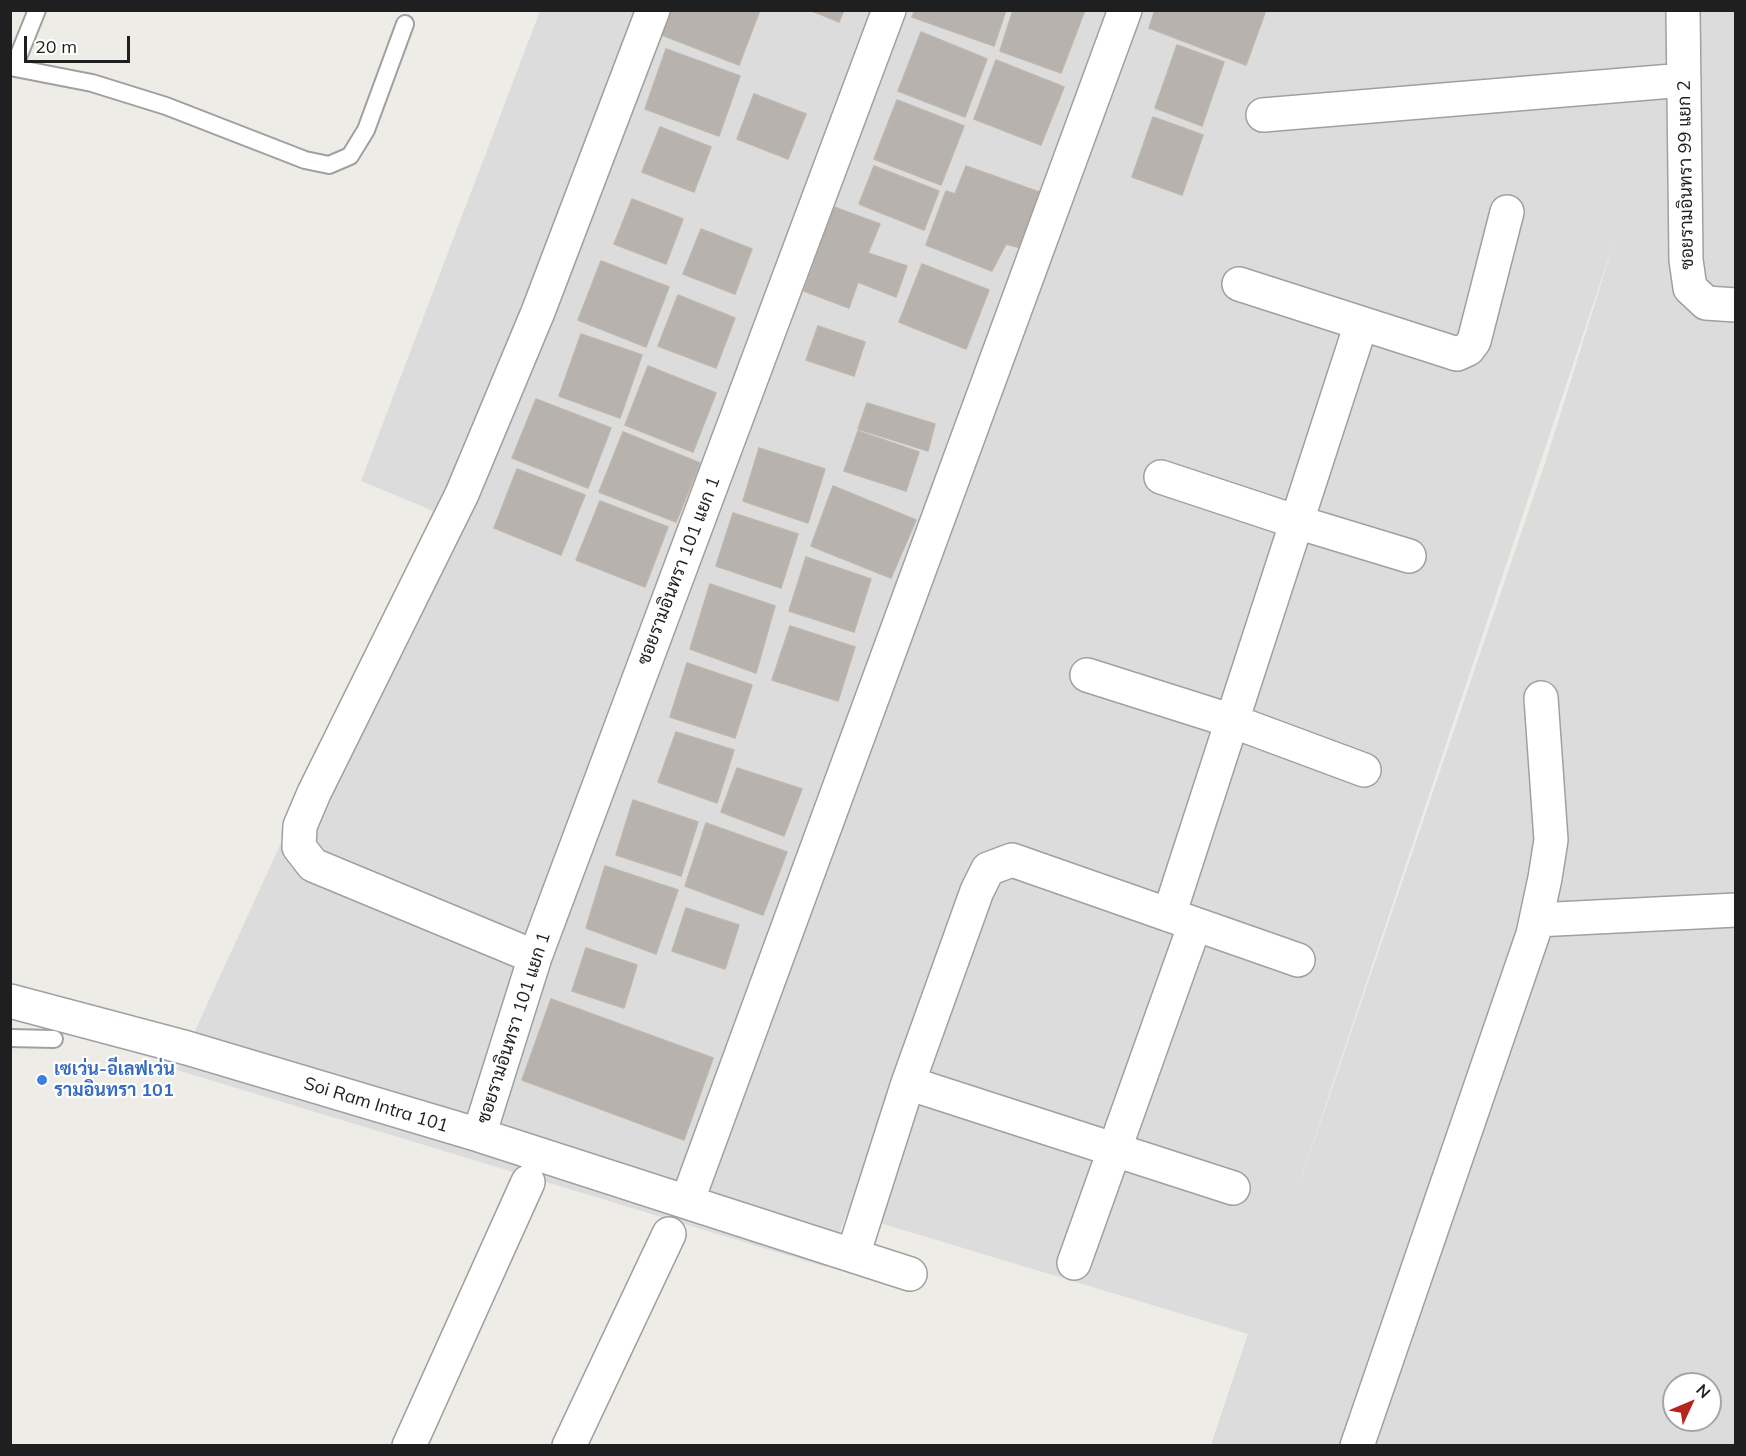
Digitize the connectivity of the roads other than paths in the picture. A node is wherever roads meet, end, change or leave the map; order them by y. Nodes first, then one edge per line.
1 (37, 10) edge
2 (653, 10) edge
3 (889, 10) edge
4 (1125, 10) edge
5 (1683, 10) edge
6 (405, 24) dead end
7 (12, 67) edge
8 (1684, 80) junction
9 (1263, 115) dead end
10 (1507, 212) dead end
11 (1239, 284) dead end
12 (1736, 305) edge
13 (1361, 324) junction
14 (1161, 477) dead end
15 (1297, 522) junction
16 (1409, 556) dead end
17 (1087, 675) dead end
18 (1540, 698) dead end
19 (1232, 721) junction
20 (1364, 770) dead end
21 (1736, 910) edge
22 (1182, 919) junction
23 (1536, 920) junction
24 (535, 957) junction
25 (1298, 960) dead end
26 (10, 1000) edge
27 (10, 1038) edge
28 (54, 1039) dead end
29 (909, 1083) junction
30 (479, 1135) junction
31 (1113, 1149) junction
32 (528, 1182) dead end
33 (1233, 1188) dead end
34 (687, 1202) junction
35 (669, 1234) dead end
36 (853, 1255) junction
37 (1074, 1263) dead end
38 (910, 1274) dead end
39 (409, 1446) edge
40 (568, 1446) edge
41 (1357, 1446) edge

1 - 7 lane
2 - 24 street
3 - 24 street, ซอยรามอินทรา 101 แยก 1
4 - 34 street
5 - 8 street, ซอยรามอินทรา 99 แยก 2
6 - 7 lane
8 - 9 street
8 - 12 street, ซอยรามอินทรา 99 แยก 2
10 - 13 street
11 - 13 street
13 - 15 street
14 - 15 street
15 - 16 street
15 - 19 street
17 - 19 street
18 - 23 street
19 - 20 street
19 - 22 street
21 - 23 street
22 - 25 street
22 - 29 street
22 - 31 street
23 - 41 street
24 - 30 street, ซอยรามอินทรา 101 แยก 1
26 - 30 street, Soi Ram Intra 101
27 - 28 lane
29 - 31 street
29 - 36 street
30 - 34 street, Soi Ram Intra 101
31 - 33 street
31 - 37 street
32 - 39 street
34 - 36 street, Soi Ram Intra 101
35 - 40 street
36 - 38 street, Soi Ram Intra 101

